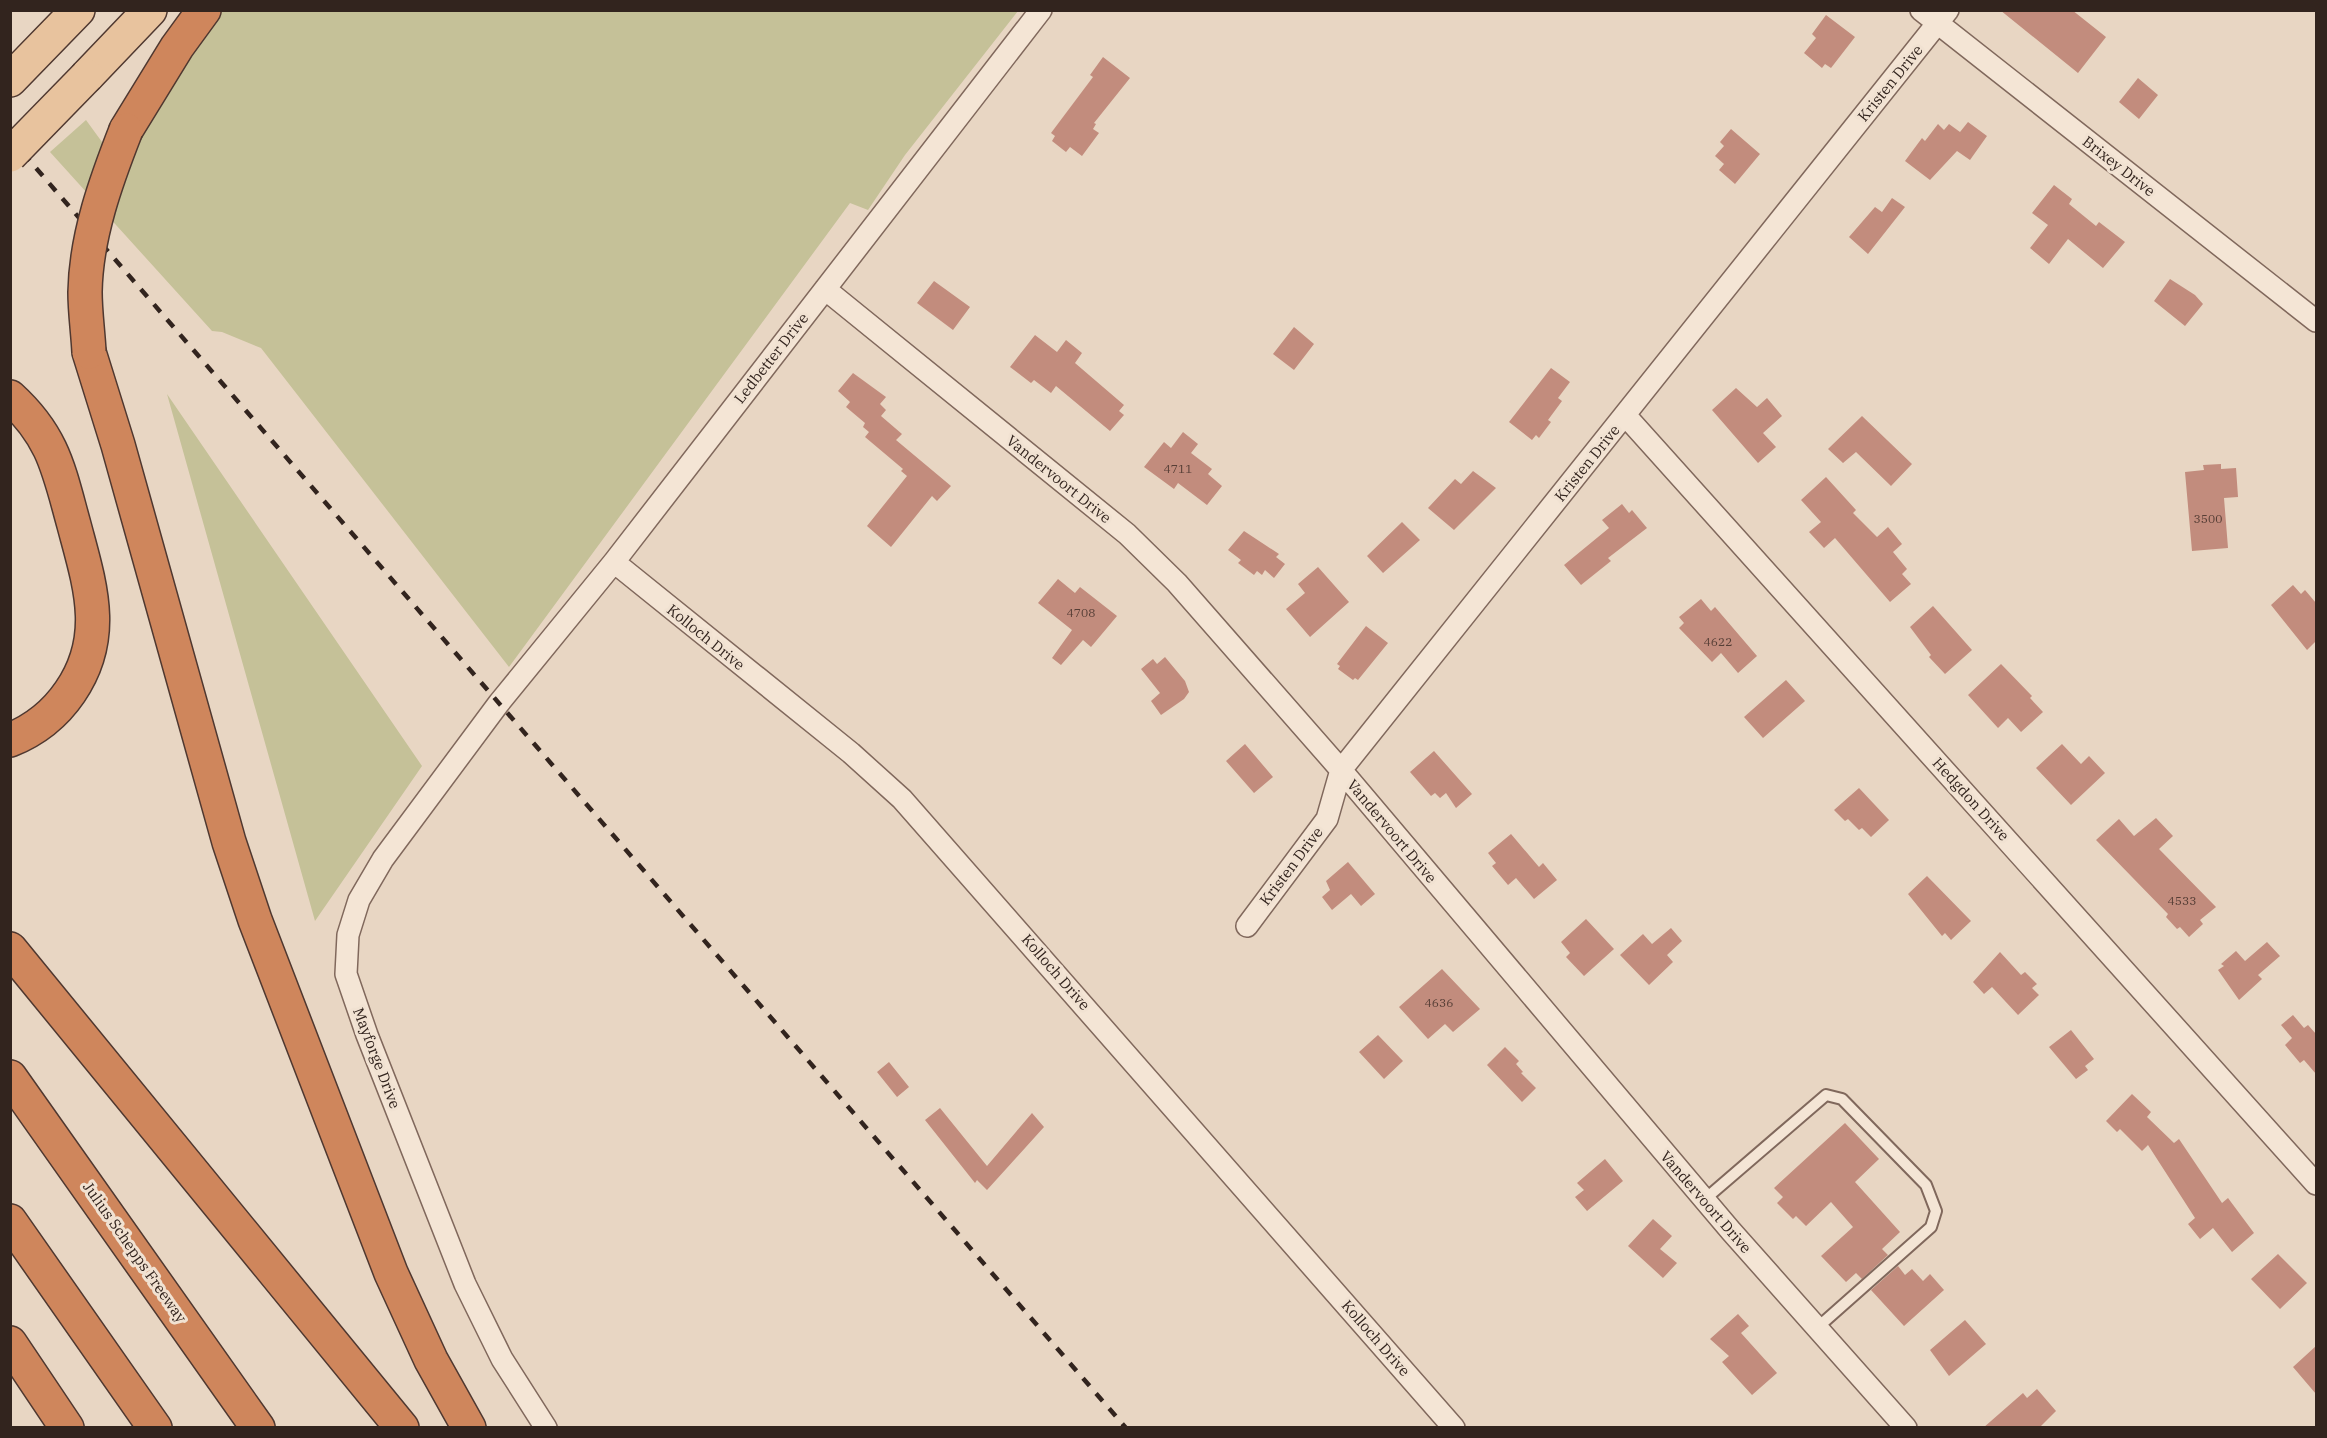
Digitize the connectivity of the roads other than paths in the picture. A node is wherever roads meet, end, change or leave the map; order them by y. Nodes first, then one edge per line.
1 (78, 10) edge
2 (150, 10) edge
3 (204, 10) edge
4 (1041, 10) edge
5 (1935, 15) edge
6 (10, 80) edge
7 (10, 155) edge
8 (825, 289) junction
9 (2316, 321) edge
10 (10, 397) edge
11 (1625, 415) junction
12 (614, 562) junction
13 (499, 703) joint
14 (10, 740) edge
15 (1341, 770) junction
16 (1247, 926) dead end
17 (10, 949) edge
18 (10, 1077) edge
19 (2316, 1184) edge
20 (1704, 1200) junction
21 (10, 1221) edge
22 (1817, 1328) junction
23 (10, 1343) edge
24 (67, 1428) edge
25 (155, 1428) edge
26 (258, 1428) edge
27 (402, 1428) edge
28 (469, 1428) edge
29 (546, 1428) edge
30 (1454, 1428) edge
31 (1906, 1428) edge

1 - 6 main road
2 - 7 main road, bridge
3 - 28 highway, bridge
4 - 8 street, Ledbetter Drive
5 - 9 street, Brixey Drive
5 - 11 street, Kristen Drive
8 - 12 street, Ledbetter Drive
8 - 15 street, Vandervoort Drive
10 - 14 highway
11 - 15 street, Kristen Drive
11 - 19 street, Hedgdon Drive
12 - 13 street, Ledbetter Drive
12 - 30 street, Kolloch Drive
13 - 29 street, Mayforge Drive
15 - 16 street, Kristen Drive
15 - 20 street, Vandervoort Drive
17 - 27 highway
18 - 26 highway, Julius Schepps Freeway
20 - 22 street, Vandervoort Drive
20 - 22 lane
21 - 25 highway
22 - 31 street, Vandervoort Drive
23 - 24 highway

